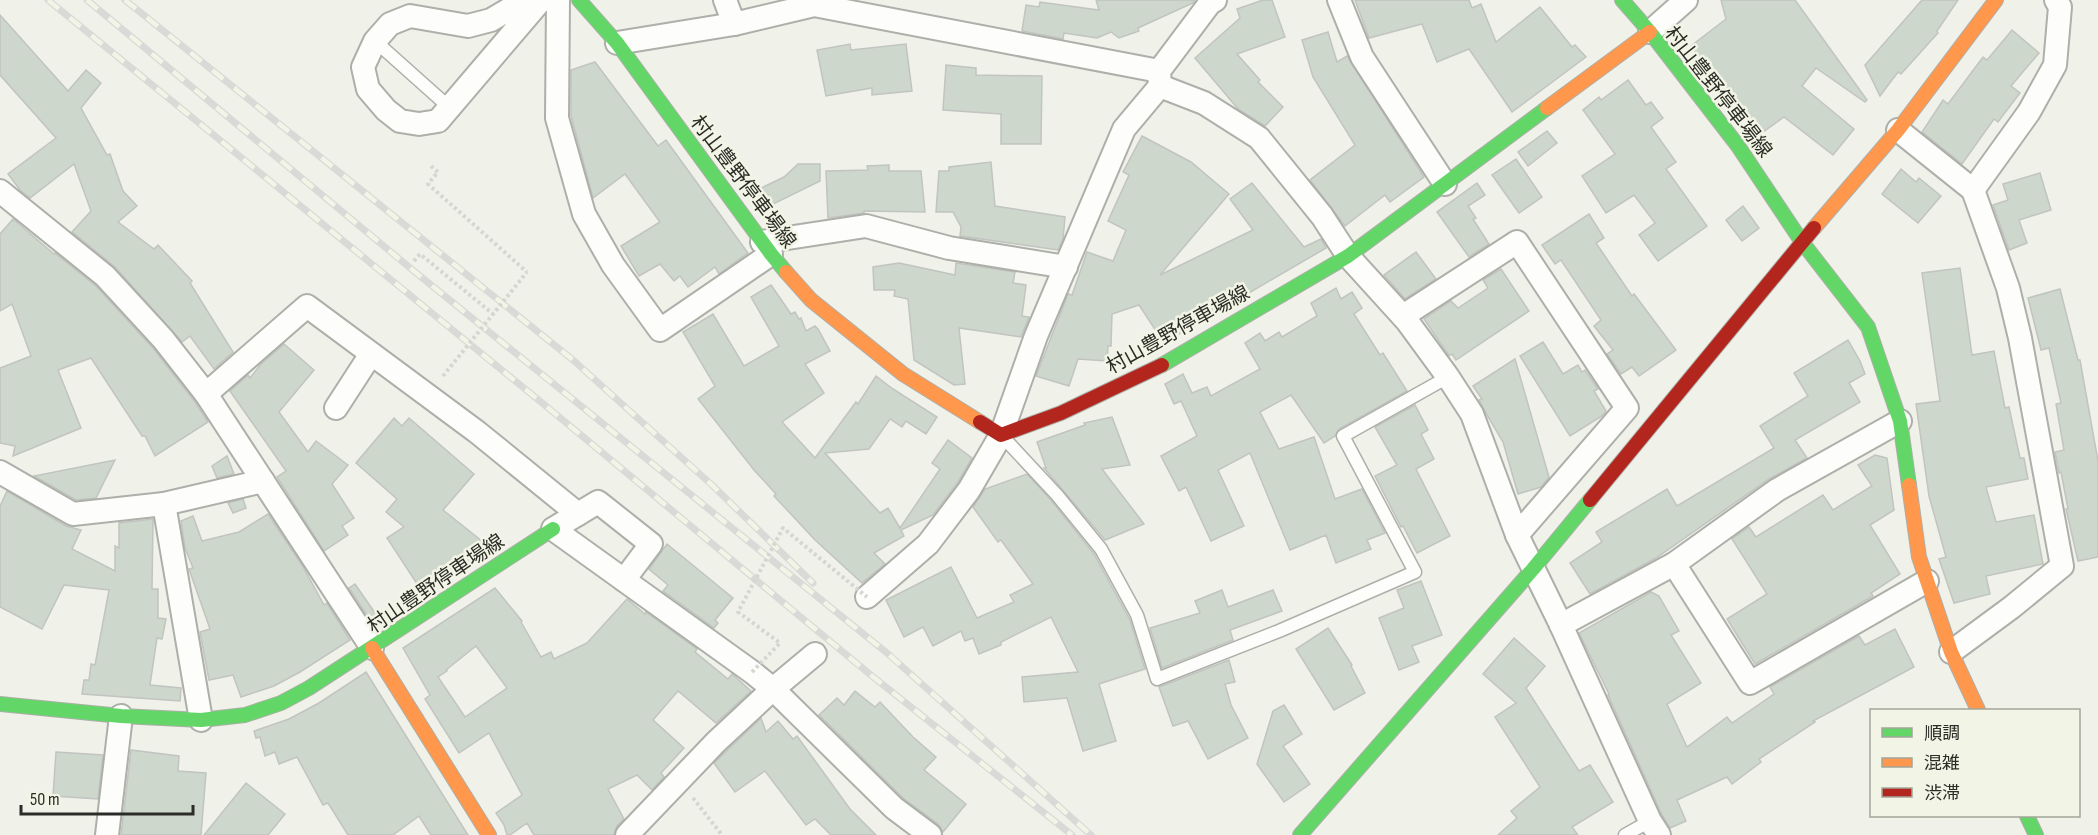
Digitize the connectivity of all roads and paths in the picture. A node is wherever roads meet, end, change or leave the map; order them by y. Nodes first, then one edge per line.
1 (517, 0) edge
2 (541, 0) edge
3 (558, 0) edge
4 (579, 0) edge
5 (726, 0) edge
6 (1215, 0) edge
7 (1339, 0) edge
8 (1622, 0) edge
9 (1686, 0) edge
10 (1996, 0) edge
11 (2056, 0) edge
12 (734, 24) junction
13 (1650, 32) junction
14 (375, 41) junction
15 (617, 43) junction
16 (1159, 79) junction
17 (450, 108) junction
18 (1898, 130) junction
19 (431, 166) dead end
20 (1446, 184) junction
21 (1973, 190) junction
22 (0, 191) edge
23 (1802, 242) junction
24 (767, 248) junction
25 (1348, 256) junction
26 (414, 261) dead end
27 (1066, 267) junction
28 (493, 314) junction
29 (1402, 316) junction
30 (372, 354) junction
31 (443, 376) dead end
32 (1448, 377) junction
33 (206, 394) junction
34 (336, 408) dead end
35 (1900, 421) junction
36 (1001, 435) junction
37 (0, 472) edge
38 (263, 481) junction
39 (164, 504) junction
40 (578, 514) junction
41 (553, 529) junction
42 (1517, 535) junction
43 (1674, 564) junction
44 (1533, 569) junction
45 (624, 580) junction
46 (1927, 581) junction
47 (867, 597) joint
48 (1562, 625) junction
49 (372, 648) junction
50 (1951, 652) junction
51 (815, 654) dead end
52 (752, 672) junction
53 (773, 689) junction
54 (0, 704) edge
55 (1977, 709) edge
56 (121, 716) junction
57 (201, 720) junction
58 (679, 781) junction
59 (2027, 817) edge
60 (1654, 828) edge
61 (107, 835) edge
62 (489, 835) edge
63 (627, 835) edge
64 (722, 835) edge
65 (930, 835) edge
66 (1300, 835) edge
67 (1625, 835) edge
68 (2036, 835) edge

1 - 14 street
2 - 17 street
3 - 24 street
4 - 15 main road, 村山豊野停車場線
5 - 12 street
6 - 16 street
7 - 20 street
8 - 13 main road
9 - 13 street
10 - 18 main road
11 - 21 street
12 - 15 street
12 - 16 street
13 - 20 main road, 村山豊野停車場線
13 - 23 main road, 村山豊野停車場線
14 - 17 lane
14 - 17 street
15 - 24 main road, 村山豊野停車場線
16 - 25 street
16 - 27 street
18 - 21 street
18 - 23 main road
19 - 28 path, bridge
20 - 25 main road, 村山豊野停車場線
21 - 50 street
22 - 33 street
23 - 35 main road, 村山豊野停車場線
23 - 44 main road
24 - 27 street
24 - 36 main road, 村山豊野停車場線
25 - 29 street
25 - 36 main road, 村山豊野停車場線
26 - 28 path
27 - 36 street
28 - 31 path, bridge
29 - 32 street
29 - 42 street
30 - 33 street
30 - 34 street
30 - 40 street
32 - 36 lane
32 - 42 street
33 - 38 street
35 - 43 street
35 - 46 main road, 村山豊野停車場線
36 - 47 street
37 - 39 street
38 - 39 street
38 - 49 street
39 - 57 street
40 - 41 street
40 - 45 street
41 - 45 street
41 - 49 main road, 村山豊野停車場線
42 - 44 street
43 - 46 street
43 - 48 street
44 - 48 street
44 - 66 main road
45 - 52 street
46 - 50 main road, 村山豊野停車場線
47 - 52 path, bridge
48 - 60 street
49 - 57 main road
49 - 62 main road, 村山豊野停車場線
50 - 55 main road, 村山豊野停車場線
51 - 53 street
52 - 53 street
53 - 58 street
53 - 65 street
54 - 56 main road
56 - 57 main road
56 - 61 street
58 - 63 street
58 - 64 path
59 - 68 main road
60 - 67 lane

